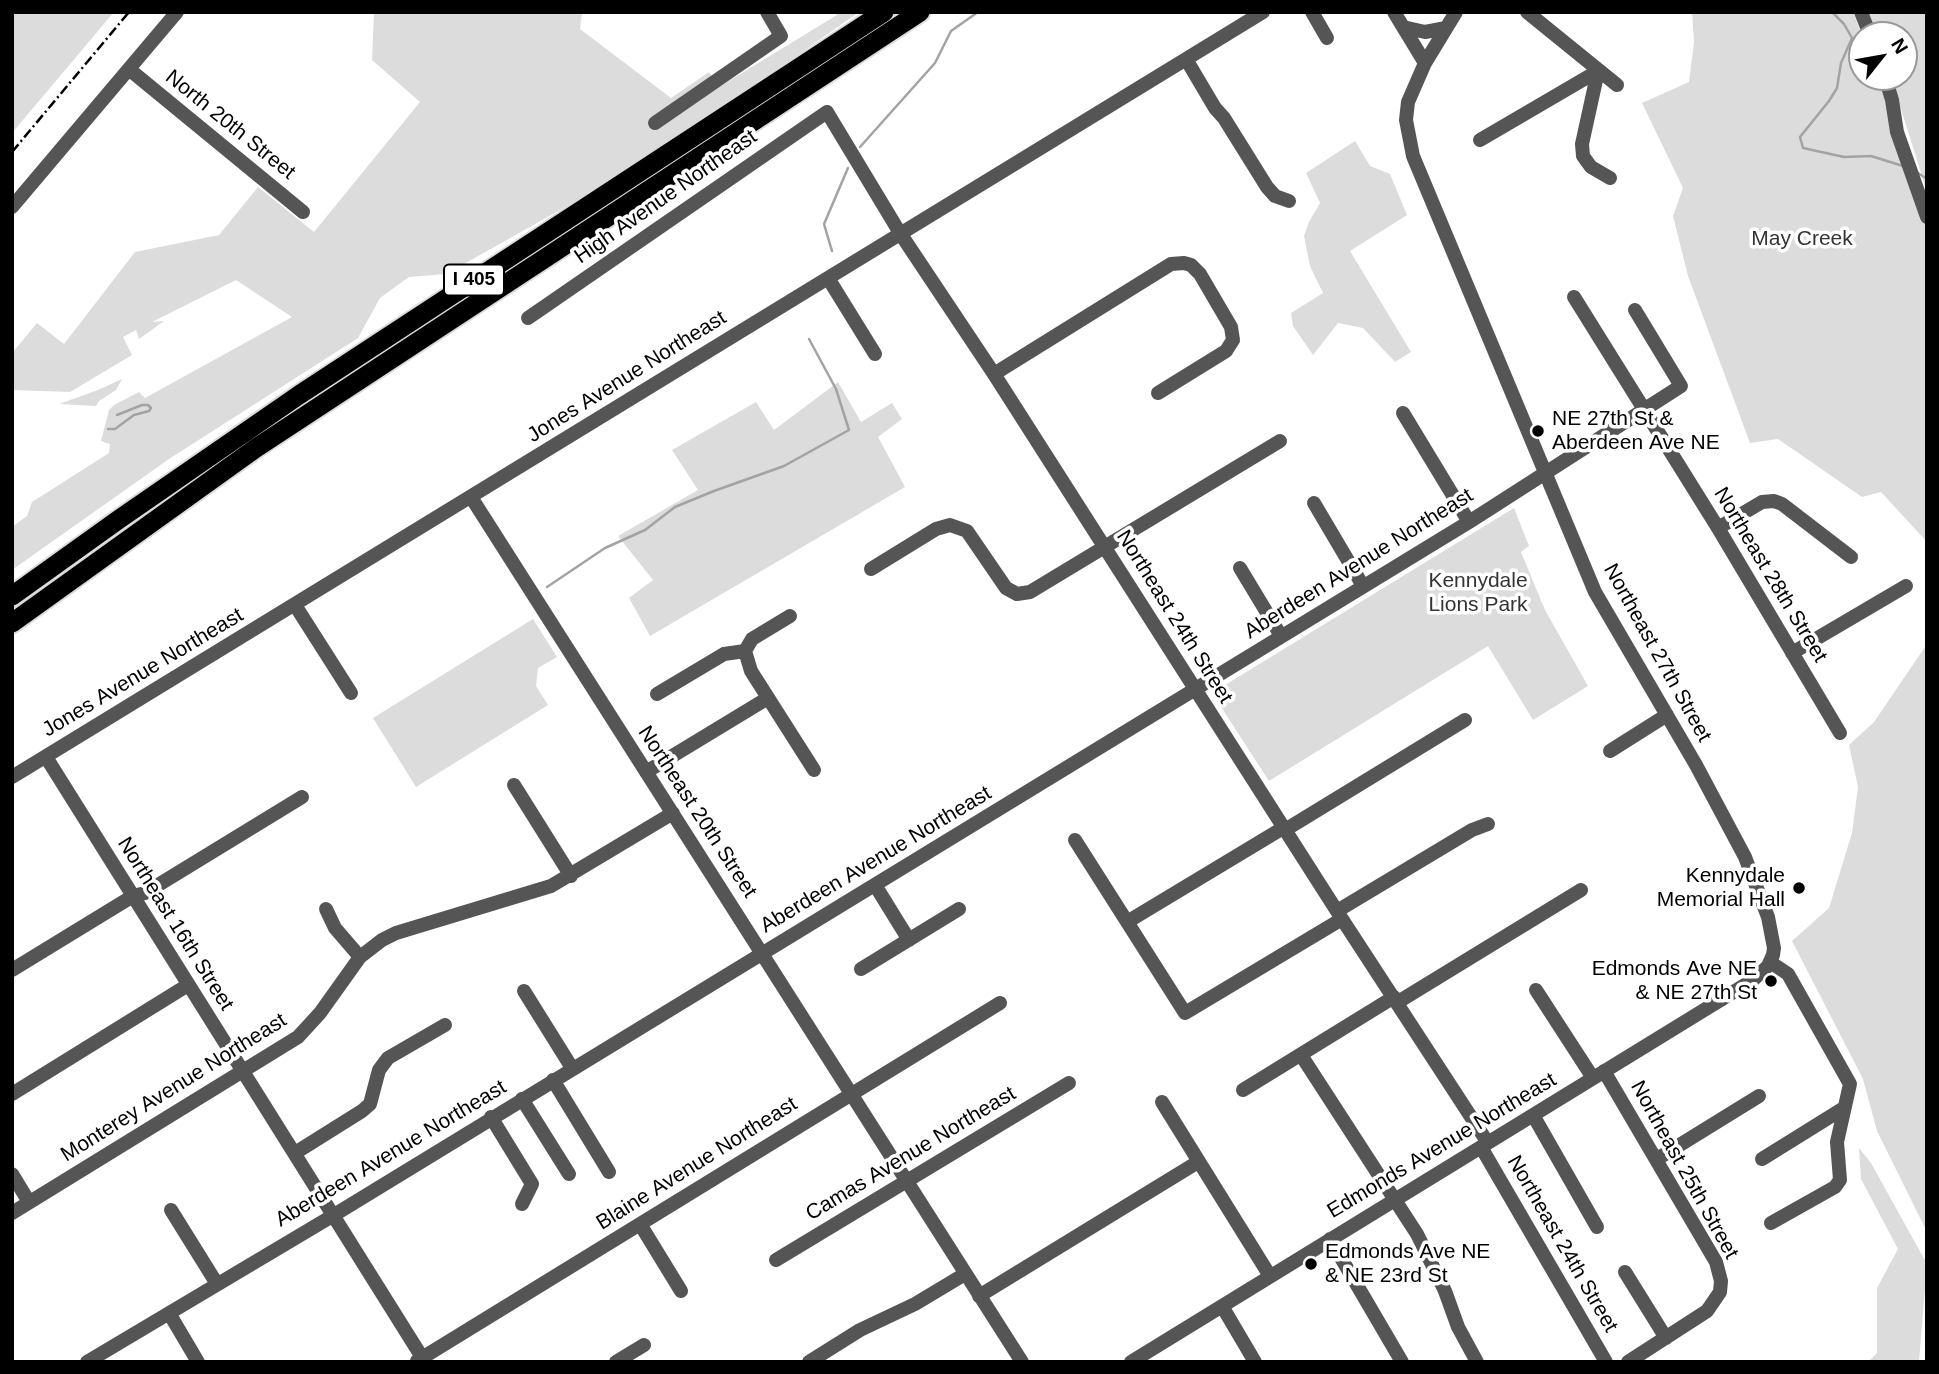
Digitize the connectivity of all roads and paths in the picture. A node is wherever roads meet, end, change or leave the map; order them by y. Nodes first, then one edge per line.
1 (177, 12) edge
2 (767, 12) edge
3 (884, 12) edge
4 (920, 12) edge
5 (1263, 12) edge
6 (1312, 12) edge
7 (1394, 12) edge
8 (1457, 12) edge
9 (1527, 12) edge
10 (1247, 16) edge
11 (1404, 27) junction
12 (1446, 28) junction
13 (1327, 38) dead end
14 (1186, 59) junction
15 (1425, 62) junction
16 (130, 70) junction
17 (1598, 71) junction
18 (1617, 85) dead end
19 (1888, 91) edge
20 (827, 112) joint
21 (655, 123) dead end
22 (1480, 140) dead end
23 (1610, 178) dead end
24 (1289, 201) dead end
25 (12, 207) edge
26 (1924, 211) edge
27 (303, 212) dead end
28 (900, 233) junction
29 (828, 278) junction
30 (1574, 297) dead end
31 (1635, 310) dead end
32 (528, 318) dead end
33 (875, 354) dead end
34 (994, 374) junction
35 (1158, 393) dead end
36 (1644, 410) junction
37 (1403, 413) dead end
38 (1280, 441) dead end
39 (1546, 474) junction
40 (471, 497) junction
41 (1314, 503) dead end
42 (162, 514) junction
43 (1469, 522) junction
44 (1718, 528) junction
45 (1105, 547) junction
46 (69, 554) junction
47 (1851, 557) dead end
48 (1240, 568) dead end
49 (871, 569) dead end
50 (1363, 586) junction
51 (1906, 586) dead end
52 (12, 590) edge
53 (12, 596) edge
54 (295, 605) junction
55 (790, 617) dead end
56 (12, 623) edge
57 (1282, 636) junction
58 (12, 637) edge
59 (746, 651) junction
60 (1792, 653) junction
61 (1194, 690) junction
62 (351, 693) dead end
63 (657, 694) dead end
64 (768, 698) junction
65 (1667, 715) junction
66 (1465, 720) dead end
67 (1840, 733) dead end
68 (1610, 751) dead end
69 (46, 757) junction
70 (814, 770) dead end
71 (646, 772) junction
72 (12, 777) edge
73 (514, 785) dead end
74 (302, 797) dead end
75 (673, 813) junction
76 (1488, 824) dead end
77 (1284, 829) junction
78 (1075, 840) dead end
79 (571, 876) junction
80 (875, 885) junction
81 (1580, 890) dead end
82 (133, 896) junction
83 (326, 909) dead end
84 (960, 909) dead end
85 (1339, 915) junction
86 (1128, 922) junction
87 (1771, 931) junction
88 (909, 940) junction
89 (762, 954) junction
90 (360, 957) junction
91 (1770, 962) junction
92 (861, 969) dead end
93 (12, 970) edge
94 (1791, 980) junction
95 (188, 985) junction
96 (1536, 990) dead end
97 (524, 991) dead end
98 (1396, 1000) junction
99 (1000, 1003) dead end
100 (445, 1025) dead end
101 (1301, 1055) junction
102 (572, 1068) junction
103 (242, 1071) junction
104 (1599, 1075) junction
105 (553, 1080) junction
106 (1069, 1083) dead end
107 (1243, 1090) dead end
108 (852, 1093) junction
109 (12, 1094) edge
110 (1759, 1096) dead end
111 (522, 1099) junction
112 (1162, 1102) dead end
113 (1844, 1108) junction
114 (1533, 1115) junction
115 (491, 1117) junction
116 (1484, 1145) junction
117 (295, 1153) junction
118 (1762, 1158) dead end
119 (1657, 1159) junction
120 (1199, 1161) junction
121 (610, 1172) dead end
122 (12, 1174) edge
123 (569, 1174) dead end
124 (907, 1181) junction
125 (1395, 1199) junction
126 (29, 1202) junction
127 (522, 1204) dead end
128 (171, 1210) dead end
129 (12, 1213) edge
130 (334, 1215) junction
131 (1771, 1223) dead end
132 (640, 1224) junction
133 (1597, 1227) dead end
134 (1330, 1239) junction
135 (776, 1260) dead end
136 (1625, 1272) dead end
137 (965, 1274) junction
138 (1270, 1276) junction
139 (217, 1284) junction
140 (681, 1291) dead end
141 (979, 1296) junction
142 (1222, 1306) junction
143 (169, 1313) junction
144 (1666, 1338) junction
145 (644, 1345) dead end
146 (421, 1360) edge
147 (1132, 1361) edge
148 (87, 1362) edge
149 (198, 1362) edge
150 (616, 1362) edge
151 (809, 1362) edge
152 (1022, 1362) edge
153 (1255, 1362) edge
154 (1402, 1362) edge
155 (1477, 1362) edge
156 (1606, 1362) edge
157 (1628, 1362) edge

1 - 16 street
2 - 21 street
3 - 46 highway, I 405
4 - 42 highway, I 405
5 - 10 street, Jones Avenue Northeast
6 - 13 street
7 - 11 street
8 - 12 street
9 - 17 street
10 - 14 street, Jones Avenue Northeast
11 - 12 street
11 - 15 street
12 - 15 street
14 - 24 street
14 - 28 street, Jones Avenue Northeast
15 - 39 street, Northeast 27th Street
16 - 25 street
16 - 27 street, North 20th Street
17 - 18 street
17 - 22 street
17 - 23 street
19 - 26 street
20 - 28 street, Northeast 24th Street
20 - 32 street, High Avenue Northeast
28 - 29 street, Jones Avenue Northeast
28 - 34 street, Northeast 24th Street
29 - 33 street
29 - 40 street, Jones Avenue Northeast
30 - 36 street, Northeast 28th Street
31 - 36 street, Aberdeen Avenue Northeast
34 - 35 street
34 - 45 street, Northeast 24th Street
36 - 39 street, Aberdeen Avenue Northeast
36 - 44 street, Northeast 28th Street
37 - 43 street
38 - 45 street
39 - 43 street, Aberdeen Avenue Northeast
39 - 65 street, Northeast 27th Street
40 - 54 street, Jones Avenue Northeast
40 - 71 street, Northeast 20th Street
41 - 50 street
42 - 56 highway, I 405
42 - 58 highway
43 - 50 street, Aberdeen Avenue Northeast
44 - 47 street
44 - 60 street, Northeast 28th Street
45 - 49 street
45 - 61 street, Northeast 24th Street
46 - 52 highway
46 - 53 highway, I 405
48 - 57 street
50 - 57 street, Aberdeen Avenue Northeast
51 - 60 street
54 - 62 street
54 - 69 street, Jones Avenue Northeast
55 - 59 street
57 - 61 street, Aberdeen Avenue Northeast
59 - 63 street
59 - 64 street
60 - 67 street, Northeast 28th Street
61 - 77 street, Northeast 24th Street
61 - 80 street, Aberdeen Avenue Northeast
64 - 70 street
64 - 71 street
65 - 68 street
65 - 87 street, Northeast 27th Street
66 - 77 street
69 - 72 street, Jones Avenue Northeast
69 - 82 street, Northeast 16th Street
71 - 75 street, Northeast 20th Street
73 - 79 street
74 - 82 street
75 - 79 street, Monterey Avenue Northeast
75 - 89 street, Northeast 20th Street
76 - 85 street
77 - 85 street, Northeast 24th Street
77 - 86 street
78 - 86 street
79 - 90 street, Monterey Avenue Northeast
80 - 88 street
80 - 89 street, Aberdeen Avenue Northeast
81 - 98 street
82 - 93 street
82 - 95 street, Northeast 16th Street
83 - 90 street
84 - 88 street
85 - 86 street
85 - 98 street, Northeast 24th Street
87 - 91 street, Northeast 27th Street
87 - 94 street, Northeast 27th Street
88 - 92 street
89 - 102 street, Aberdeen Avenue Northeast
89 - 108 street, Northeast 20th Street
90 - 103 street, Monterey Avenue Northeast
91 - 94 street, Northeast 27th Street
91 - 104 street, Edmonds Avenue Northeast
94 - 113 street, Northeast 27th Street
95 - 103 street, Northeast 16th Street
95 - 109 street
96 - 104 street, Northeast 25th Street
97 - 102 street
98 - 101 street
98 - 116 street, Northeast 24th Street
99 - 108 street, Blaine Avenue Northeast
100 - 117 street
101 - 107 street
101 - 125 street
102 - 105 street, Aberdeen Avenue Northeast
103 - 117 street, Northeast 16th Street
103 - 126 street, Monterey Avenue Northeast
104 - 114 street, Edmonds Avenue Northeast
104 - 119 street, Northeast 25th Street
105 - 111 street, Aberdeen Avenue Northeast
105 - 121 street
106 - 124 street, Camas Avenue Northeast
108 - 124 street, Northeast 20th Street
108 - 132 street, Blaine Avenue Northeast
110 - 119 street
111 - 115 street, Aberdeen Avenue Northeast
111 - 123 street
112 - 120 street
113 - 118 street
113 - 131 street, Northeast 27th Street
114 - 116 street, Edmonds Avenue Northeast
114 - 133 street
115 - 127 street
115 - 130 street, Aberdeen Avenue Northeast
116 - 125 street, Edmonds Avenue Northeast
116 - 156 street, Northeast 24th Street
117 - 130 street, Northeast 16th Street
119 - 144 street, Northeast 25th Street
120 - 138 street
120 - 141 street
122 - 126 street
124 - 135 street, Camas Avenue Northeast
124 - 137 street, Northeast 20th Street
125 - 134 street, Edmonds Avenue Northeast
125 - 155 street
126 - 129 street, Monterey Avenue Northeast
128 - 139 street
130 - 139 street, Aberdeen Avenue Northeast
130 - 146 street, Northeast 16th Street
132 - 140 street
132 - 146 street, Blaine Avenue Northeast
134 - 138 street, Edmonds Avenue Northeast
134 - 154 street
136 - 144 street
137 - 141 street, Northeast 20th Street
137 - 151 street
138 - 142 street, Edmonds Avenue Northeast
139 - 143 street, Aberdeen Avenue Northeast
141 - 152 street, Northeast 20th Street
142 - 147 street, Edmonds Avenue Northeast
142 - 153 street
143 - 148 street, Aberdeen Avenue Northeast
143 - 149 street
144 - 157 street
145 - 150 street

